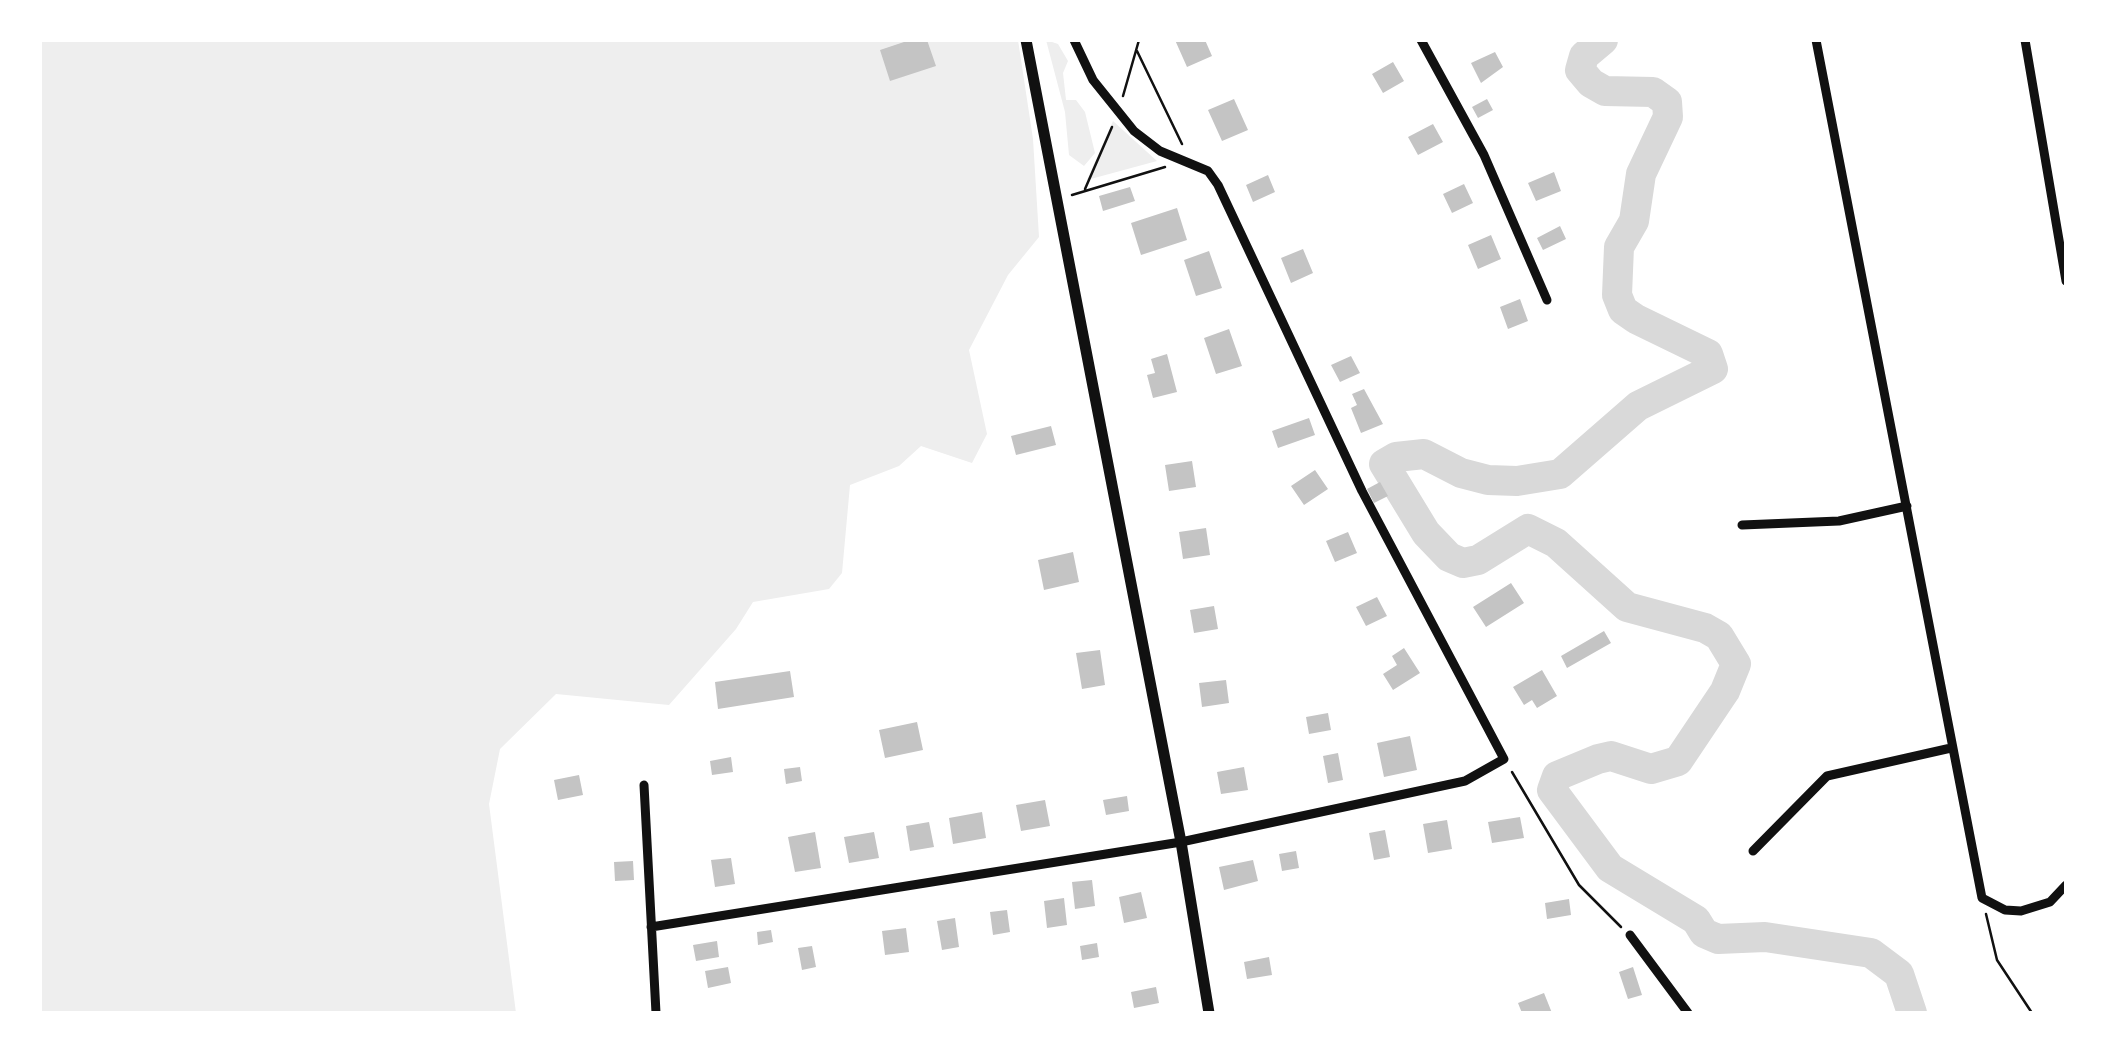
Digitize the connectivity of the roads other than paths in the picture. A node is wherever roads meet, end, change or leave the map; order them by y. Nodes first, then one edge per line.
1 (1026, 40) edge
2 (1074, 40) edge
3 (1421, 40) edge
4 (1816, 40) edge
5 (2025, 40) edge
6 (2066, 281) edge
7 (1547, 300) dead end
8 (1907, 506) junction
9 (1742, 525) dead end
10 (1951, 748) junction
11 (644, 785) dead end
12 (1181, 842) junction
13 (1753, 852) dead end
14 (2066, 884) edge
15 (650, 927) junction
16 (1630, 936) road end
17 (656, 1013) edge
18 (1209, 1013) edge
19 (1686, 1013) edge

1 - 12 street
2 - 12 street
3 - 7 street
4 - 8 street
5 - 6 street
8 - 9 street
8 - 10 street
10 - 13 street
10 - 14 street
11 - 15 street
12 - 15 street
12 - 18 street
15 - 17 street
16 - 19 street

